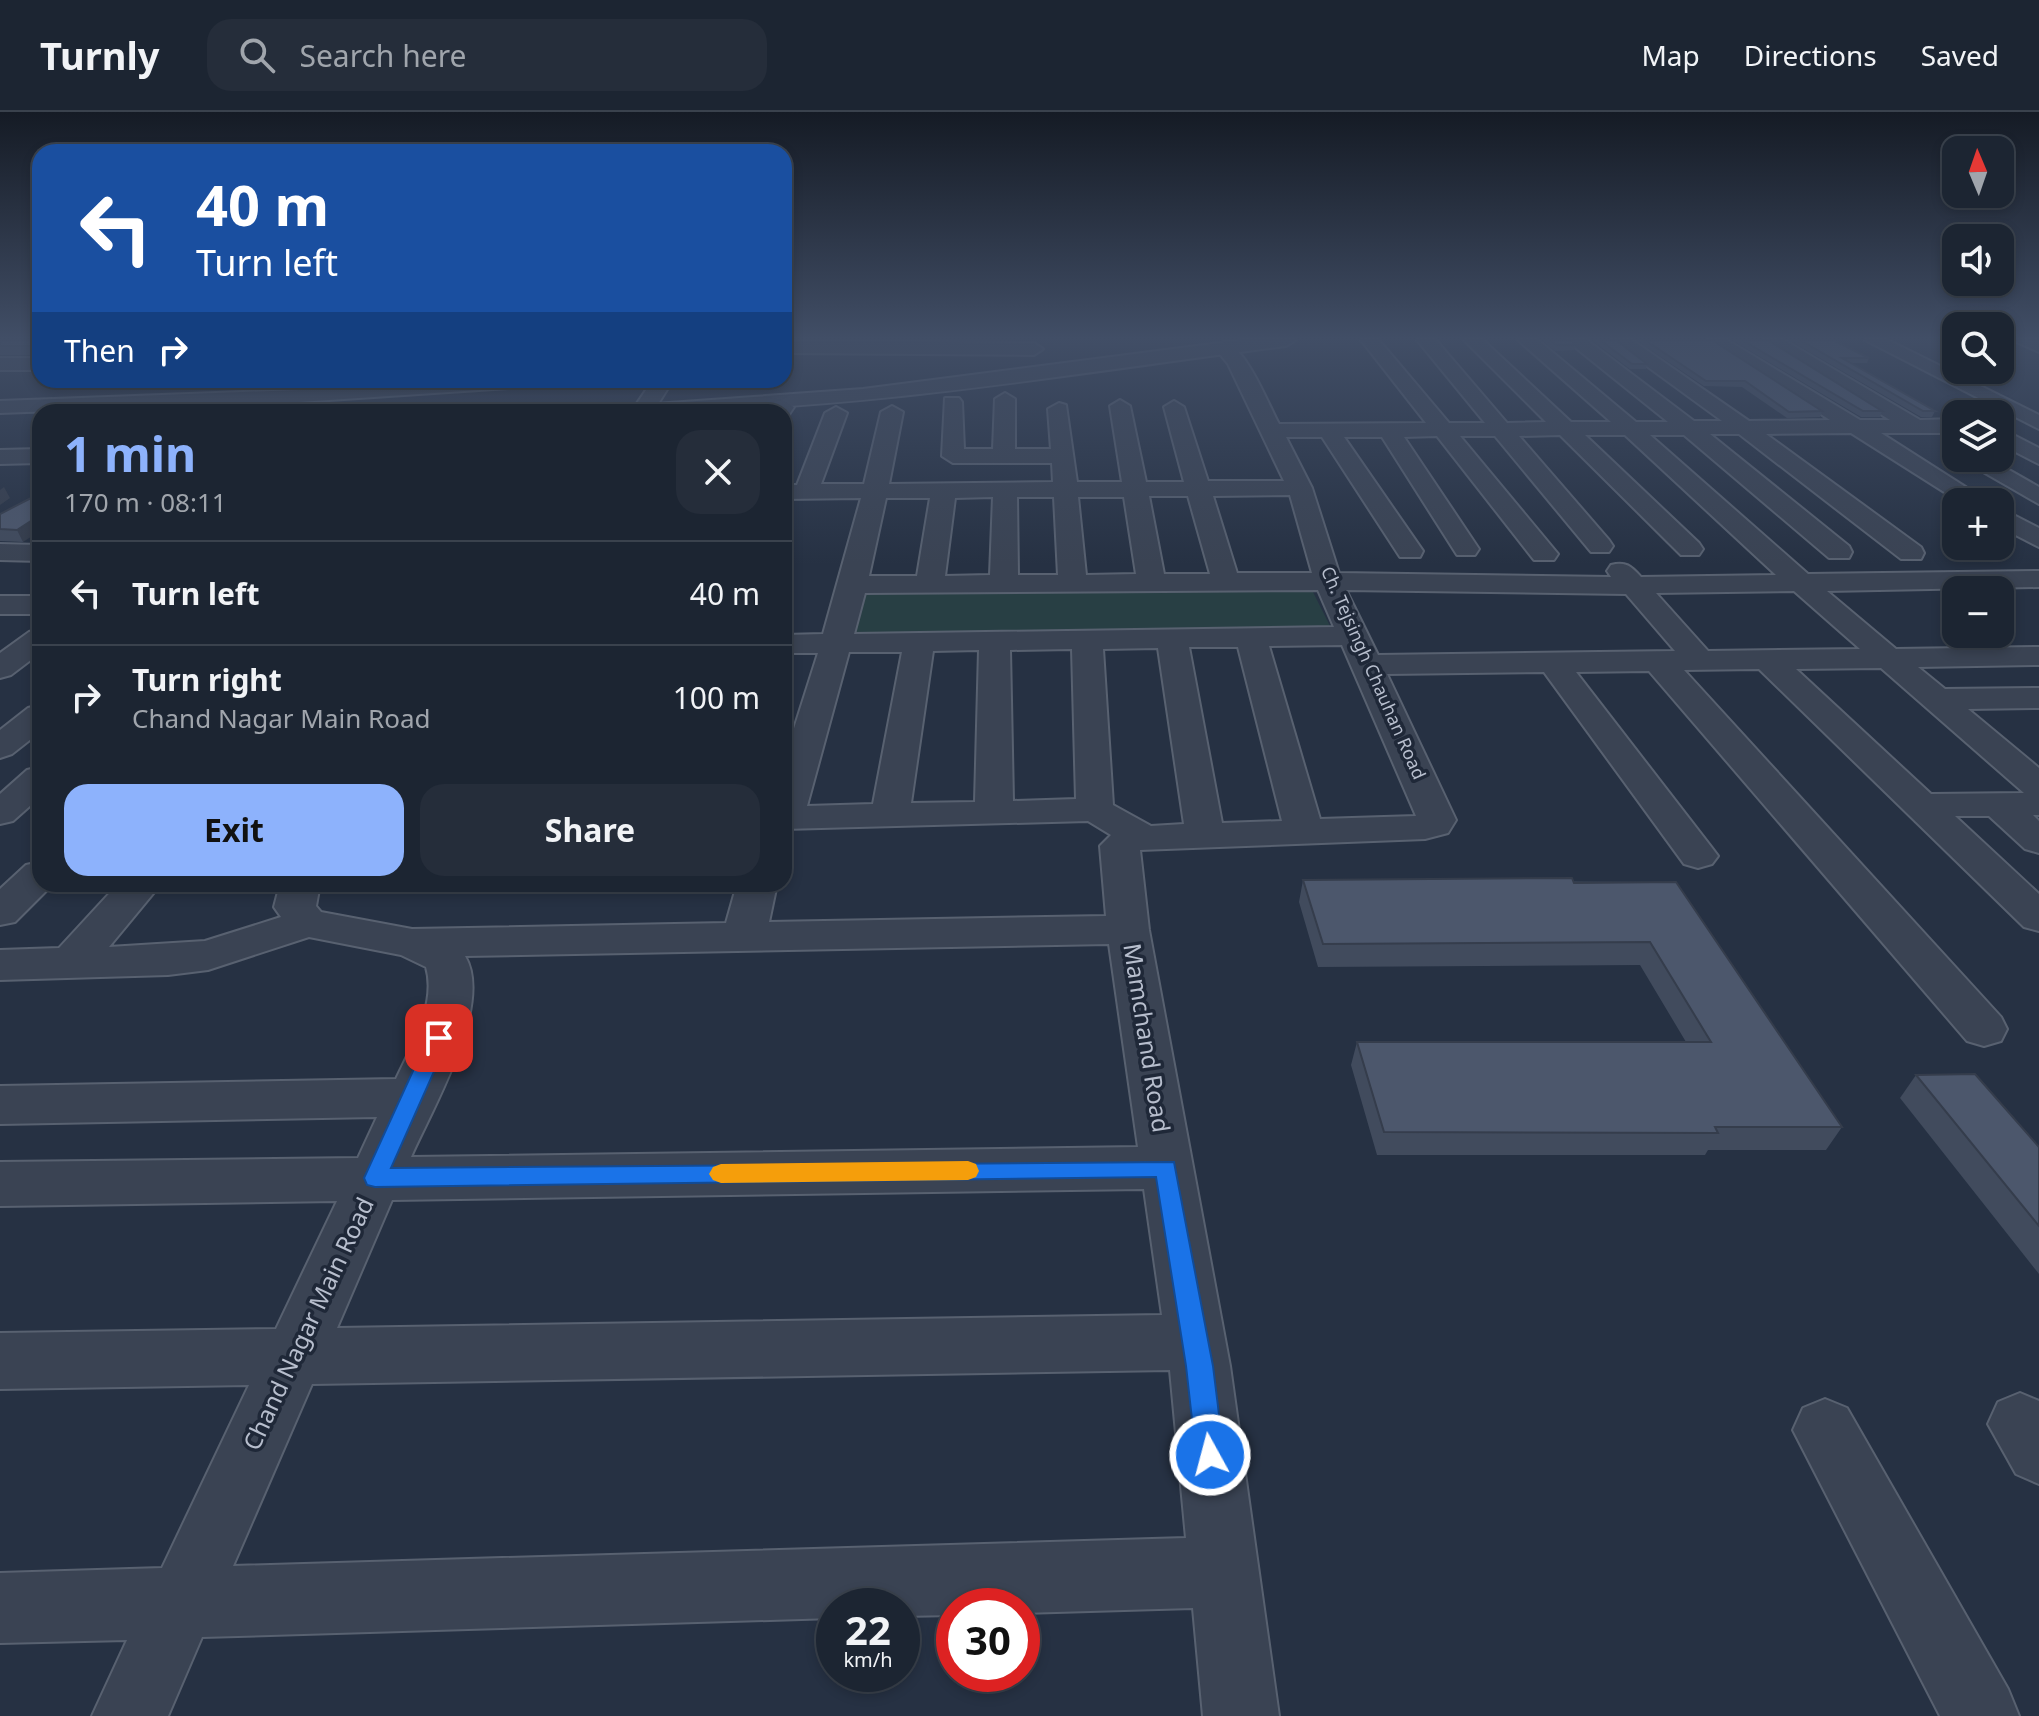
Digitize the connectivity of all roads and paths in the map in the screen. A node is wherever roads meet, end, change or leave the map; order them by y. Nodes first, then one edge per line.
1 (835, 415) edge
2 (891, 415) edge
3 (951, 415) edge
4 (1002, 415) edge
5 (1060, 415) edge
6 (1122, 415) edge
7 (1176, 415) edge
8 (1262, 415) edge
9 (1430, 415) edge
10 (1490, 415) edge
11 (1550, 415) edge
12 (1615, 415) edge
13 (1671, 415) edge
14 (1724, 415) edge
15 (1835, 415) edge
16 (1897, 415) edge
17 (2021, 415) edge
18 (1942, 420) edge
19 (2039, 424) edge
20 (2014, 425) edge
21 (1916, 426) junction
22 (1629, 427) junction
23 (1687, 427) junction
24 (1741, 427) junction
25 (1854, 427) junction
26 (1441, 428) junction
27 (1501, 428) junction
28 (1564, 428) junction
29 (1328, 429) junction
30 (1388, 429) junction
31 (1270, 431) junction
32 (1942, 441) edge
33 (2014, 443) edge
34 (32, 447) edge
35 (0, 448) edge
36 (32, 456) edge
37 (1004, 456) junction
38 (1064, 456) junction
39 (0, 457) edge
40 (2039, 457) edge
41 (1995, 472) edge
42 (1300, 488) junction
43 (1954, 488) edge
44 (1137, 489) junction
45 (1200, 489) junction
46 (944, 490) junction
47 (1005, 490) junction
48 (1067, 490) junction
49 (875, 491) junction
50 (795, 492) edge
51 (2039, 497) edge
52 (2014, 524) edge
53 (32, 538) edge
54 (2039, 539) edge
55 (1466, 549) dead end
56 (1690, 549) dead end
57 (1410, 551) dead end
58 (5, 552) edge
59 (1839, 552) dead end
60 (32, 553) edge
61 (1911, 553) dead end
62 (1544, 554) dead end
63 (2039, 579) edge
64 (1328, 581) junction
65 (1226, 582) junction
66 (1800, 582) junction
67 (1004, 583) junction
68 (1073, 583) junction
69 (1152, 583) junction
70 (930, 584) junction
71 (1633, 584) junction
72 (853, 585) junction
73 (1353, 636) junction
74 (1251, 637) junction
75 (1172, 639) junction
76 (1087, 641) junction
77 (995, 642) junction
78 (834, 643) junction
79 (919, 643) junction
80 (32, 644) edge
81 (792, 644) edge
82 (2039, 656) edge
83 (1888, 658) junction
84 (1768, 660) junction
85 (1658, 661) junction
86 (1700, 661) junction
87 (1553, 663) junction
88 (1367, 665) junction
89 (0, 668) edge
90 (2039, 698) edge
91 (1936, 699) junction
92 (32, 721) edge
93 (0, 747) edge
94 (32, 748) edge
95 (32, 785) edge
96 (2039, 787) edge
97 (792, 793) edge
98 (1998, 804) junction
99 (2039, 804) edge
100 (1921, 805) junction
101 (1095, 810) junction
102 (0, 813) edge
103 (994, 815) junction
104 (890, 817) junction
105 (792, 818) edge
106 (1304, 832) junction
107 (1205, 835) junction
108 (1143, 837) junction
109 (2039, 841) edge
110 (1698, 856) dead end
111 (32, 882) edge
112 (134, 892) edge
113 (755, 892) edge
114 (304, 904) edge
115 (0, 912) edge
116 (2039, 917) edge
117 (1128, 930) junction
118 (744, 937) junction
119 (412, 943) junction
120 (70, 964) junction
121 (0, 965) edge
122 (1984, 1029) dead end
123 (411, 1098) junction
124 (0, 1105) edge
125 (1166, 1168) junction
126 (375, 1178) junction
127 (0, 1184) edge
128 (1194, 1342) junction
129 (294, 1355) junction
130 (0, 1361) edge
131 (1825, 1430) dead end
132 (1224, 1572) junction
133 (182, 1602) junction
134 (0, 1608) edge
135 (130, 1716) edge
136 (1241, 1716) edge
137 (1981, 1716) edge

1 - 50 street
2 - 49 street
3 - 37 street
4 - 37 street
5 - 38 street
6 - 44 street
7 - 45 street
8 - 31 street, Ch. Tejsingh Chauhan Road
9 - 26 street
10 - 27 street
11 - 28 street
12 - 22 street
13 - 23 street
14 - 24 street
15 - 25 street
16 - 21 street
17 - 19 street
18 - 21 street
19 - 20 street
21 - 25 street
21 - 32 street
22 - 23 street
22 - 28 street
22 - 66 street
23 - 24 street
23 - 59 street
24 - 25 street
24 - 61 street
25 - 43 street
26 - 27 street
26 - 30 street
26 - 62 street
27 - 28 street
27 - 71 street
28 - 56 street
29 - 30 street
29 - 31 street
29 - 57 street
30 - 55 street
31 - 42 street, Ch. Tejsingh Chauhan Road
33 - 40 street
34 - 35 street
36 - 39 street
37 - 38 street
38 - 48 street
41 - 51 street
42 - 45 street
42 - 64 street, Ch. Tejsingh Chauhan Road
44 - 45 street
44 - 48 street
44 - 69 street
45 - 65 street
46 - 47 street
46 - 49 street
46 - 70 street
47 - 48 street
47 - 67 street
48 - 68 street
49 - 50 street
49 - 72 street
52 - 54 street
53 - 58 street
58 - 60 street
63 - 66 street
64 - 65 street
64 - 71 street
64 - 73 street, Ch. Tejsingh Chauhan Road
65 - 69 street
66 - 71 street
66 - 83 street
67 - 68 street
67 - 70 street
68 - 69 street
70 - 72 street
71 - 86 street
72 - 78 street
73 - 74 street
73 - 88 street, Ch. Tejsingh Chauhan Road
74 - 75 street
74 - 106 street
75 - 76 street
75 - 107 street
76 - 77 street
76 - 101 street
77 - 79 street
77 - 103 street
78 - 79 street
78 - 81 street
78 - 97 street
79 - 104 street
80 - 89 street
82 - 83 street
83 - 84 street
83 - 91 street
84 - 86 street
84 - 100 street
85 - 86 street
85 - 87 street
85 - 122 street
87 - 88 street
87 - 110 street
88 - 106 street, Ch. Tejsingh Chauhan Road
90 - 91 street
91 - 96 street
92 - 93 street
93 - 94 street
95 - 102 street
98 - 99 street
98 - 100 street
98 - 109 street
100 - 116 street
101 - 103 street
101 - 108 street
103 - 104 street
104 - 105 street
106 - 107 street
107 - 108 street
108 - 117 street, Mamchand Road
111 - 115 street
112 - 120 street
113 - 118 street
114 - 119 street
114 - 120 street
117 - 118 street
117 - 125 street, Mamchand Road
118 - 119 street
119 - 123 street, Chand Nagar Main Road
120 - 121 street
123 - 124 street
123 - 126 street, Chand Nagar Main Road
125 - 126 street
125 - 128 street, Mamchand Road
126 - 127 street
126 - 129 street, Chand Nagar Main Road
128 - 129 street
128 - 132 street, Mamchand Road
129 - 130 street
129 - 133 street, Chand Nagar Main Road
131 - 137 street
132 - 133 street
132 - 136 street, Mamchand Road
133 - 134 street
133 - 135 street, Chand Nagar Main Road

